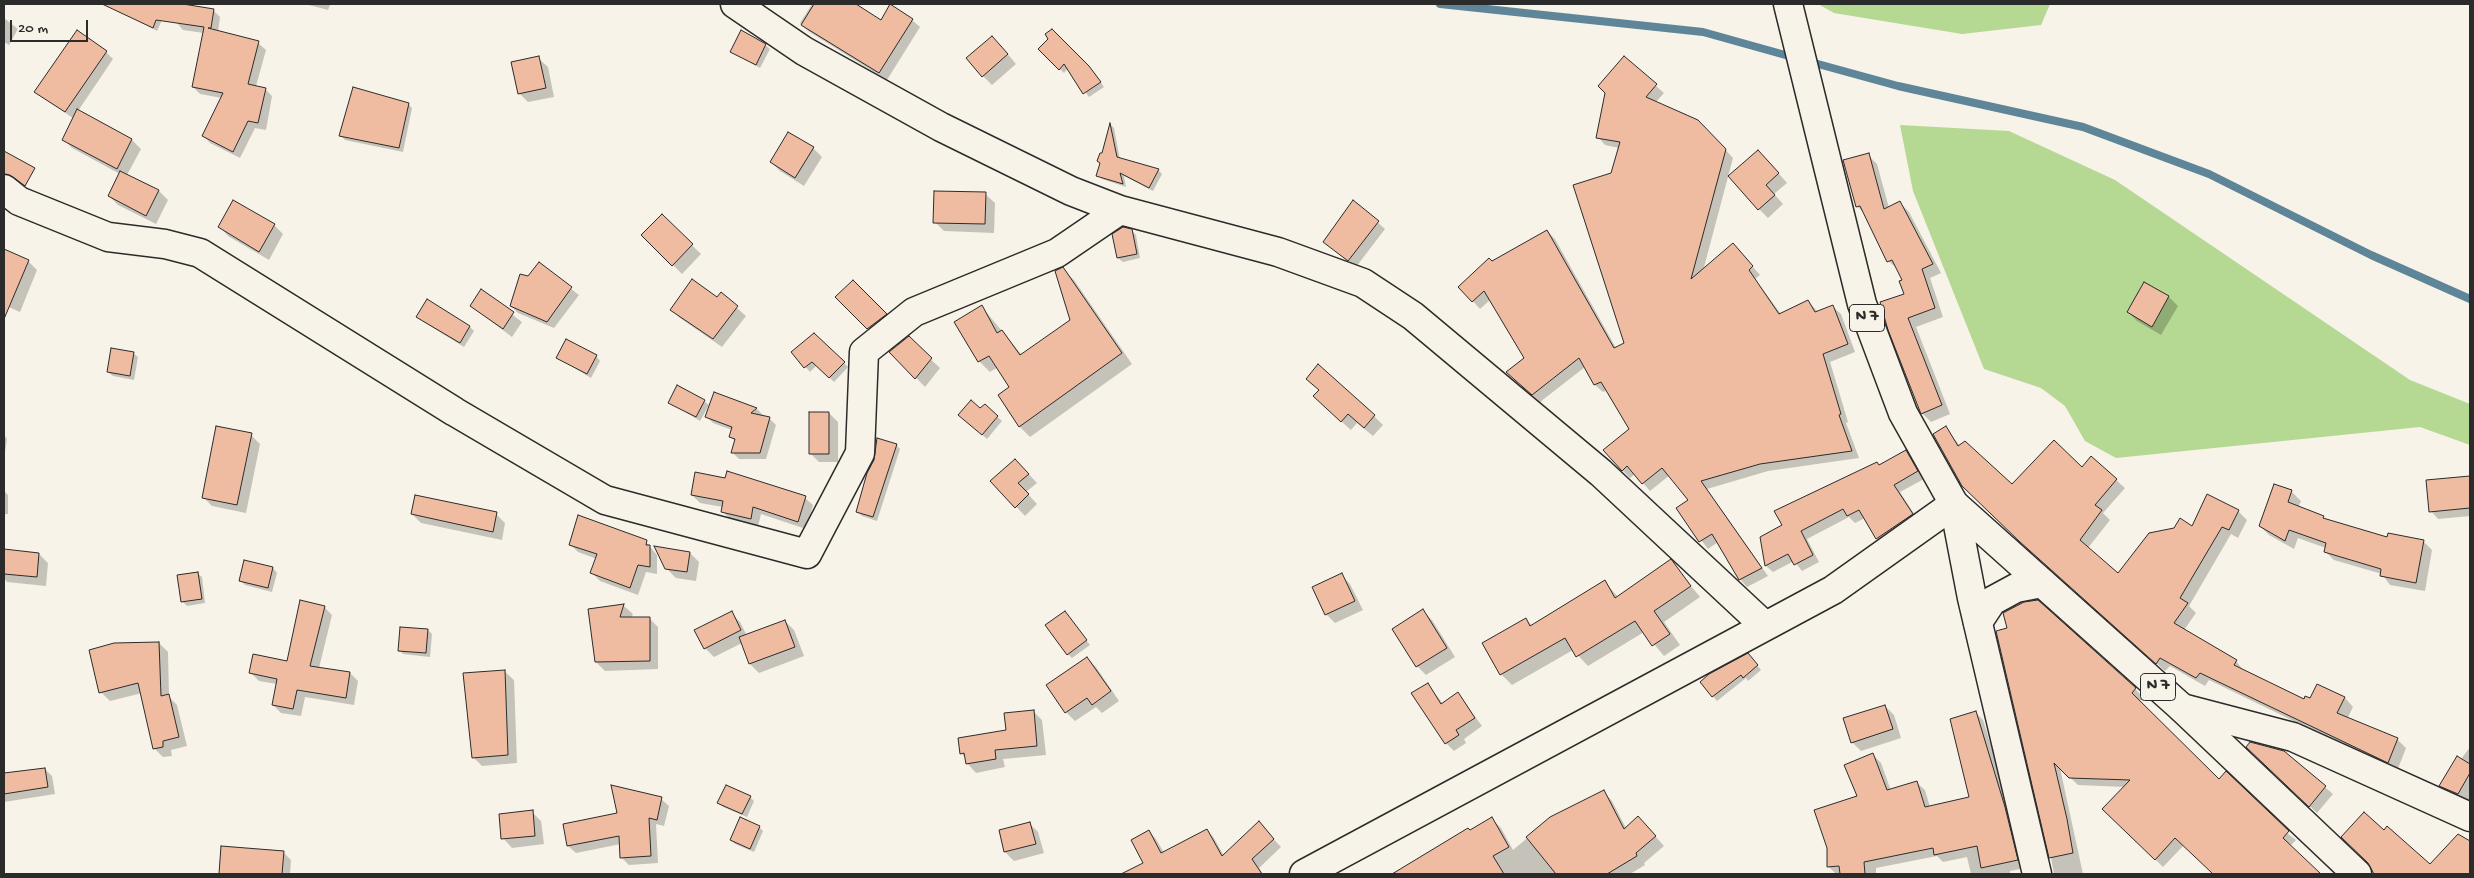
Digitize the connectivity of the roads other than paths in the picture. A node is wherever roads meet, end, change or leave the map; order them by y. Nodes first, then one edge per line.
1 (735, 4) edge
2 (1788, 4) edge
3 (4, 189) edge
4 (1120, 210) junction
5 (1954, 504) junction
6 (2042, 583) junction
7 (1978, 622) junction
8 (1765, 626) junction
9 (2182, 708) junction
10 (2470, 817) edge
11 (1304, 874) edge
12 (2037, 874) edge
13 (2357, 874) edge

1 - 4 street
2 - 5 street, N 7
3 - 4 street
4 - 8 street
5 - 6 street, N 7
5 - 7 street, N 7
5 - 8 street
6 - 7 street
6 - 9 street, N 7
7 - 12 street, N 7
8 - 11 street
9 - 10 street
9 - 13 street, N 7

